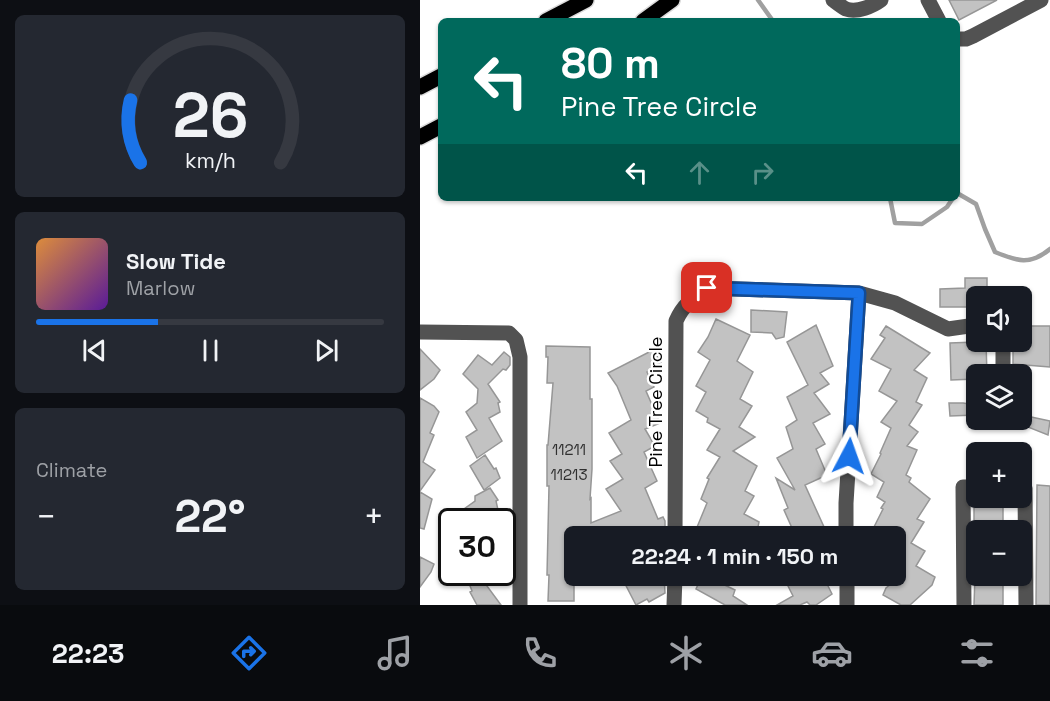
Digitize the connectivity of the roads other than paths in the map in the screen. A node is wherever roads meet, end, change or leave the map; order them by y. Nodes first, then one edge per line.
1 (586, 0) edge
2 (672, 0) edge
3 (881, 0) edge
4 (928, 0) edge
5 (1041, 0) edge
6 (840, 3) edge
7 (552, 18) edge
8 (647, 18) edge
9 (937, 18) edge
10 (960, 39) edge
11 (438, 78) edge
12 (420, 87) edge
13 (438, 128) edge
14 (420, 137) edge
15 (859, 293) junction
16 (966, 326) edge
17 (420, 332) edge
18 (966, 487) edge
19 (1025, 508) edge
20 (675, 526) edge
21 (846, 526) edge
22 (675, 586) edge
23 (847, 586) edge
24 (520, 605) edge
25 (674, 605) edge
26 (847, 605) edge
27 (964, 605) edge
28 (1026, 605) edge

1 - 7 main road
2 - 8 main road
3 - 6 street
4 - 9 street
5 - 10 street
11 - 12 main road
13 - 14 main road
15 - 16 street, Pine Tree Circle
15 - 20 street, Pine Tree Circle
15 - 21 street
17 - 24 street
18 - 27 street
19 - 28 street
22 - 25 street
23 - 26 street

